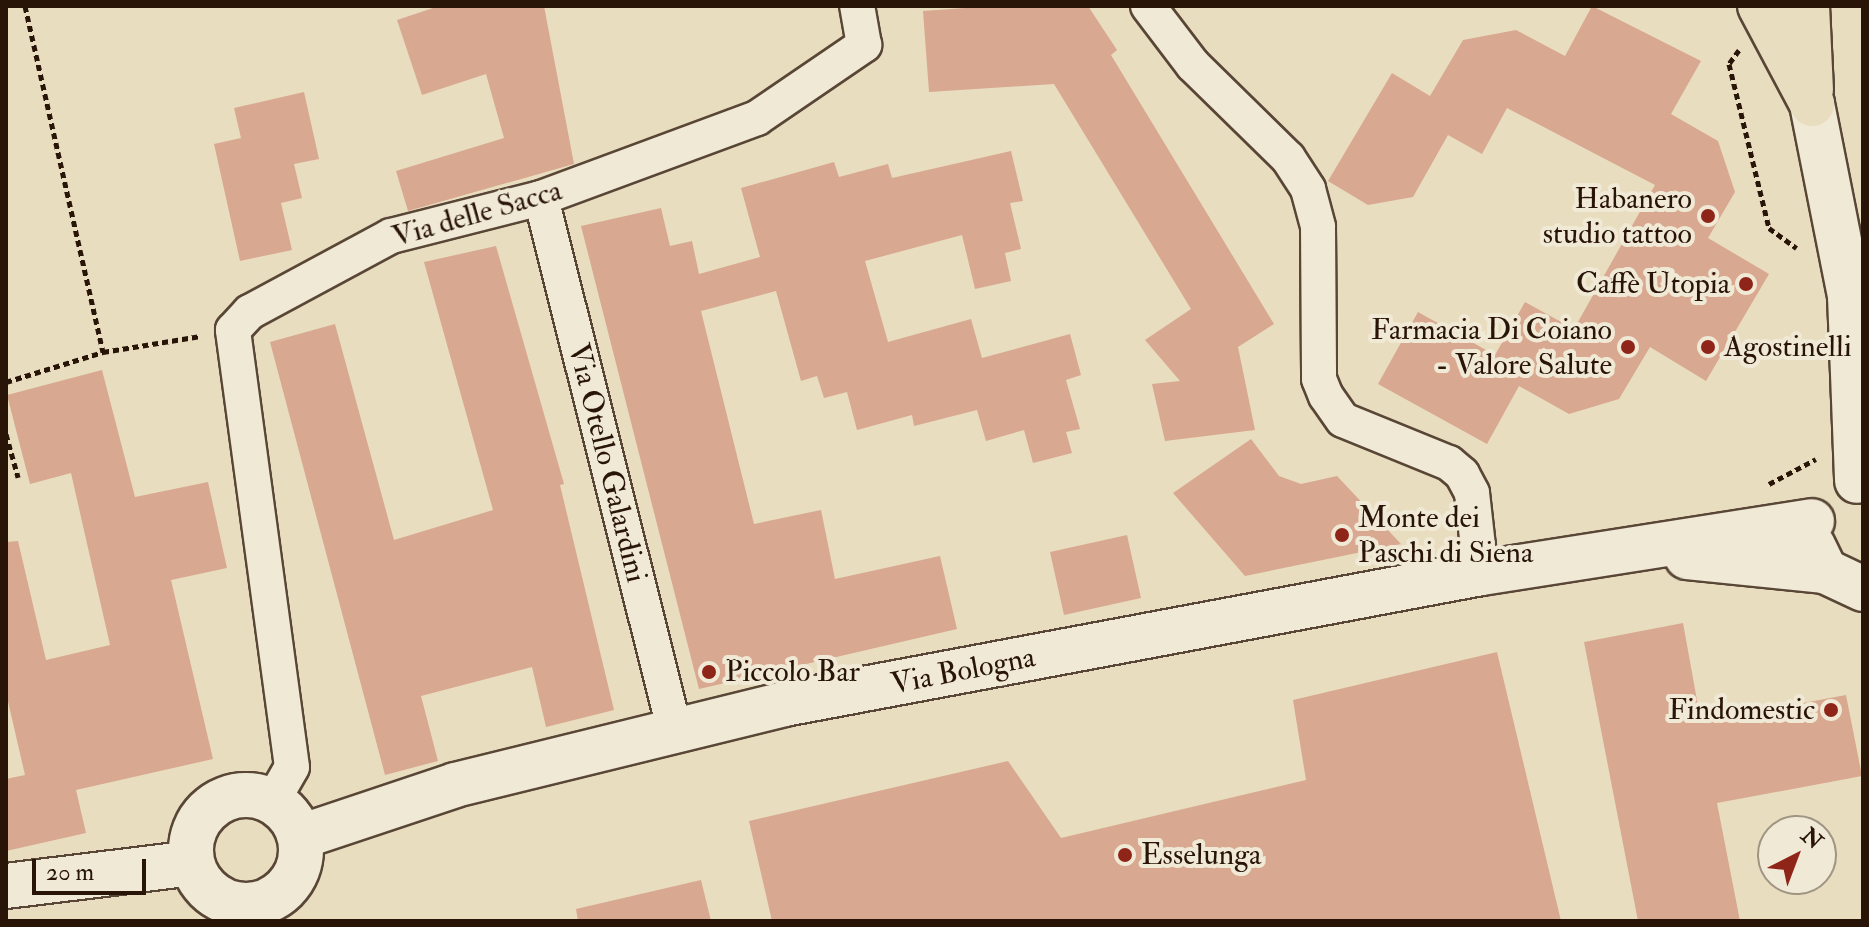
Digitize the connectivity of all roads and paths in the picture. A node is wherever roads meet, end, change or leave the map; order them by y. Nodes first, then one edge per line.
1 (25, 6) edge
2 (857, 6) edge
3 (1148, 6) edge
4 (1807, 6) edge
5 (1753, 24) edge
6 (1812, 104) junction
7 (541, 198) junction
8 (1841, 239) junction
9 (1799, 260) dead end
10 (1863, 292) edge
11 (233, 330) junction
12 (103, 352) junction
13 (6, 382) edge
14 (6, 434) edge
15 (1821, 456) dead end
16 (18, 477) dead end
17 (1860, 480) edge
18 (1812, 521) junction
19 (1743, 533) junction
20 (1637, 552) junction
21 (1481, 573) junction
22 (1844, 580) edge
23 (674, 728) junction
24 (272, 802) junction
25 (300, 837) junction
26 (192, 863) junction
27 (6, 886) edge

1 - 12 path
2 - 7 street, Via delle Sacca
3 - 21 street
4 - 6 main road
5 - 6 main road
5 - 9 path
6 - 8 street
7 - 11 street, Via delle Sacca
7 - 23 street, Via Otello Galardini
8 - 10 street
8 - 17 street
11 - 12 path
11 - 24 street
12 - 13 path
14 - 16 path
15 - 19 path
17 - 18 street
18 - 19 street
18 - 22 street
19 - 20 street
20 - 21 street, Via Bologna
20 - 22 street
21 - 23 street, Via Bologna
23 - 25 street, Via Bologna
24 - 25 street
24 - 26 street
25 - 26 street
26 - 27 street

